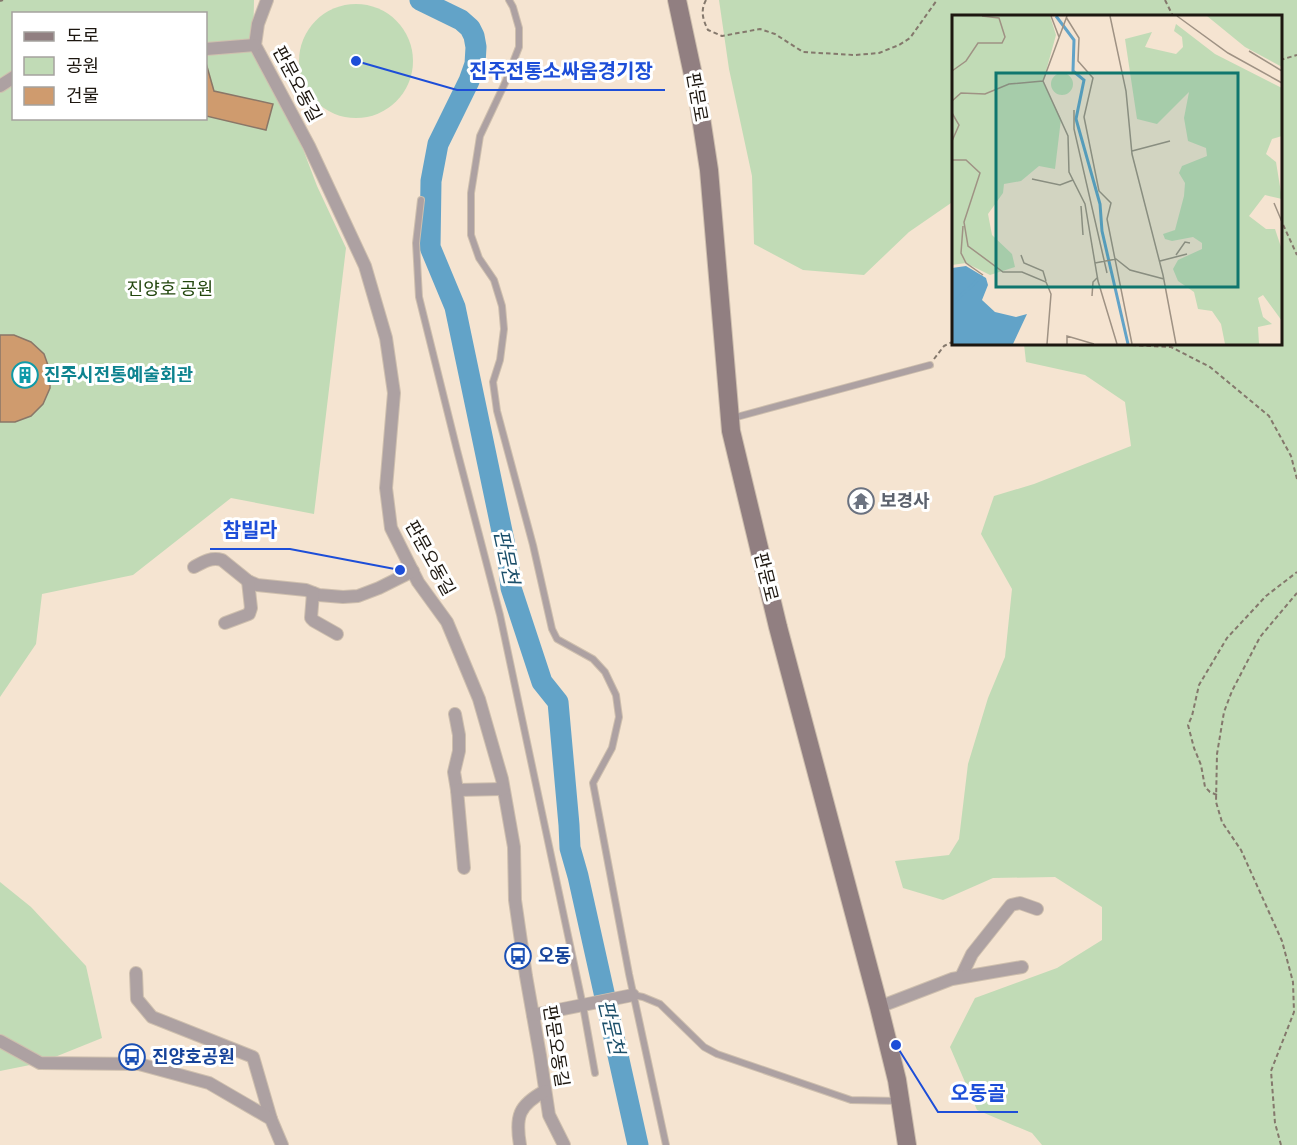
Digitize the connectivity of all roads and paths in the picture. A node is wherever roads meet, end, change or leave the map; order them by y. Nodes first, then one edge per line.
1 (267, 0) edge
2 (509, 0) edge
3 (677, 0) edge
4 (706, 0) edge
5 (937, 0) edge
6 (1165, 0) edge
7 (1172, 15) edge
8 (255, 45) junction
9 (207, 49) edge
10 (1297, 55) edge
11 (1282, 60) edge
12 (421, 200) dead end
13 (1282, 220) edge
14 (1297, 255) edge
15 (952, 342) edge
16 (1130, 345) edge
17 (930, 365) joint
18 (730, 419) junction
19 (1297, 479) edge
20 (194, 567) dead end
21 (413, 571) junction
22 (1297, 572) edge
23 (248, 581) junction
24 (313, 593) junction
25 (1297, 593) edge
26 (225, 623) dead end
27 (337, 634) dead end
28 (455, 714) dead end
29 (457, 789) junction
30 (503, 789) junction
31 (1216, 795) junction
32 (464, 868) dead end
33 (1037, 909) dead end
34 (1022, 967) dead end
35 (136, 973) dead end
36 (962, 977) junction
37 (633, 995) junction
38 (583, 1006) junction
39 (879, 1007) junction
40 (1294, 1012) junction
41 (533, 1015) junction
42 (1297, 1015) edge
43 (0, 1041) edge
44 (596, 1072) dead end
45 (545, 1091) junction
46 (900, 1101) junction
47 (271, 1119) junction
48 (282, 1145) edge
49 (520, 1145) edge
50 (564, 1145) edge
51 (666, 1145) edge
52 (907, 1145) edge
53 (1281, 1145) edge

1 - 8 street, 판문오동길
2 - 37 lane
3 - 18 street, 판문로
4 - 5 path
6 - 7 path
8 - 9 street
8 - 21 street, 판문오동길
10 - 11 path
12 - 38 lane
13 - 14 path
15 - 17 path
16 - 19 path
17 - 18 lane
18 - 39 street, 판문로
20 - 23 street
21 - 24 street
21 - 30 street, 판문오동길
22 - 31 path
23 - 24 street
23 - 26 street
24 - 27 street
25 - 31 path
28 - 29 street
29 - 30 street
29 - 32 street
30 - 41 street, 판문오동길
31 - 40 path
33 - 36 street
34 - 36 street
35 - 47 street
36 - 39 street
37 - 38 street
37 - 46 lane
37 - 51 lane
38 - 41 street
38 - 44 lane
39 - 46 street, 판문로
40 - 42 path
40 - 53 path
41 - 45 street, 판문오동길
43 - 47 street
45 - 49 street
45 - 50 street, 판문오동길
46 - 52 street, 판문로
47 - 48 street

